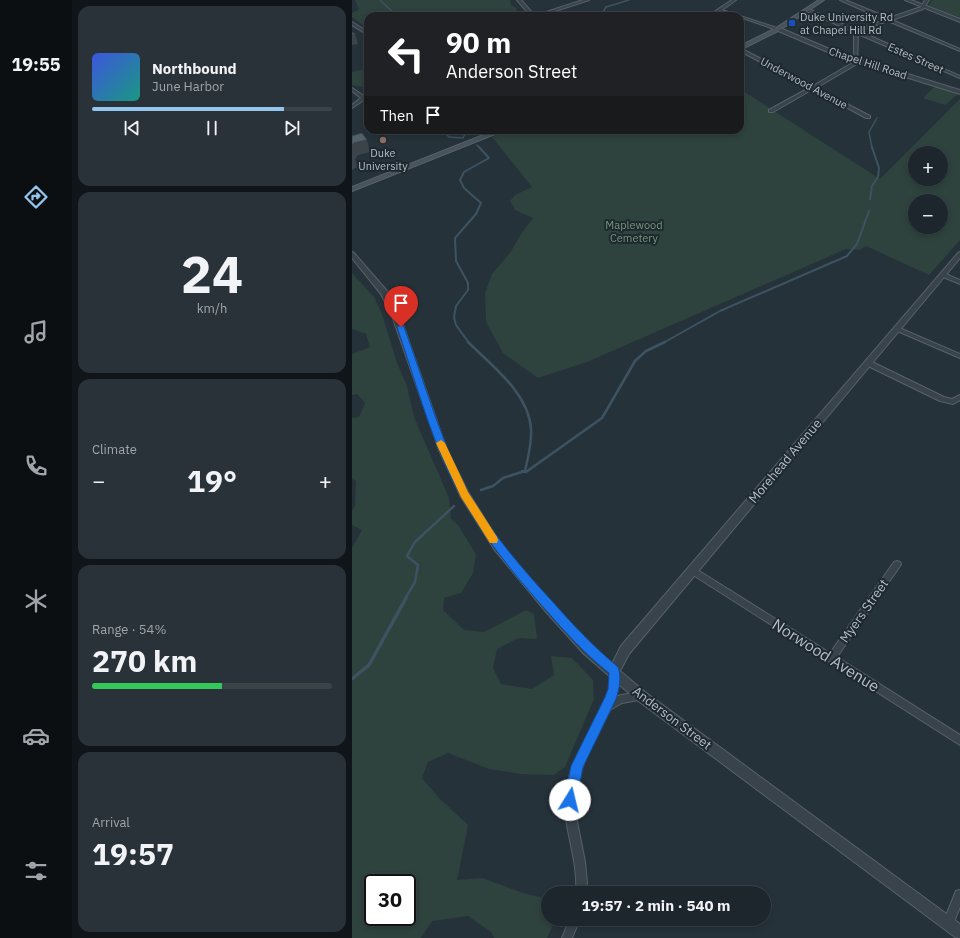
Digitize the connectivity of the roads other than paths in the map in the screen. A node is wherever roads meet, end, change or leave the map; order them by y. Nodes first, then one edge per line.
1 (519, 0) edge
2 (587, 0) edge
3 (734, 0) edge
4 (822, 0) edge
5 (842, 0) edge
6 (907, 0) edge
7 (927, 0) edge
8 (924, 7) junction
9 (720, 10) junction
10 (807, 10) junction
11 (530, 12) edge
12 (549, 12) edge
13 (717, 12) edge
14 (726, 12) edge
15 (744, 18) edge
16 (889, 20) junction
17 (960, 21) edge
18 (352, 23) edge
19 (354, 27) edge
20 (778, 29) junction
21 (856, 31) junction
22 (364, 32) edge
23 (744, 46) edge
24 (744, 50) edge
25 (960, 50) edge
26 (857, 60) junction
27 (960, 77) edge
28 (813, 87) junction
29 (352, 89) edge
30 (960, 92) edge
31 (364, 95) edge
32 (364, 98) edge
33 (352, 107) edge
34 (771, 111) dead end
35 (868, 117) dead end
36 (492, 134) edge
37 (352, 189) edge
38 (352, 254) edge
39 (960, 254) edge
40 (942, 275) junction
41 (960, 282) edge
42 (897, 329) junction
43 (960, 356) edge
44 (868, 363) junction
45 (960, 397) edge
46 (897, 564) dead end
47 (693, 571) junction
48 (831, 658) junction
49 (614, 671) junction
50 (642, 696) junction
51 (607, 709) junction
52 (960, 740) edge
53 (581, 886) edge
54 (960, 895) edge
55 (948, 923) junction
56 (571, 926) edge
57 (960, 932) edge
58 (567, 938) edge

1 - 11 street
2 - 12 street
3 - 9 street
4 - 10 main road
5 - 16 street
6 - 8 street
7 - 8 street
8 - 16 street
8 - 17 street
9 - 13 street
9 - 14 street
10 - 20 main road
10 - 21 street, Estes Street
15 - 20 street
16 - 21 street
16 - 25 street
18 - 19 street
19 - 22 street
20 - 23 main road
20 - 26 street, Chapel Hill Road
21 - 26 street
21 - 27 street, Estes Street
24 - 28 street, Underwood Avenue
26 - 28 street
26 - 30 street, Chapel Hill Road
28 - 34 street
28 - 35 street, Underwood Avenue
29 - 31 street
32 - 33 street
36 - 37 main road
38 - 49 street, Anderson Street
39 - 40 street, Morehead Avenue
40 - 41 street
40 - 42 street, Morehead Avenue
42 - 43 street
42 - 44 street, Morehead Avenue
44 - 45 street
44 - 47 street, Morehead Avenue
46 - 48 street, Myers Street
47 - 48 street, Norwood Avenue
47 - 49 street, Morehead Avenue
48 - 52 street, Norwood Avenue
49 - 50 street, Anderson Street
49 - 51 street
50 - 51 street
50 - 55 street, Anderson Street
51 - 53 street
54 - 55 street
55 - 57 street, Anderson Street
56 - 58 street

